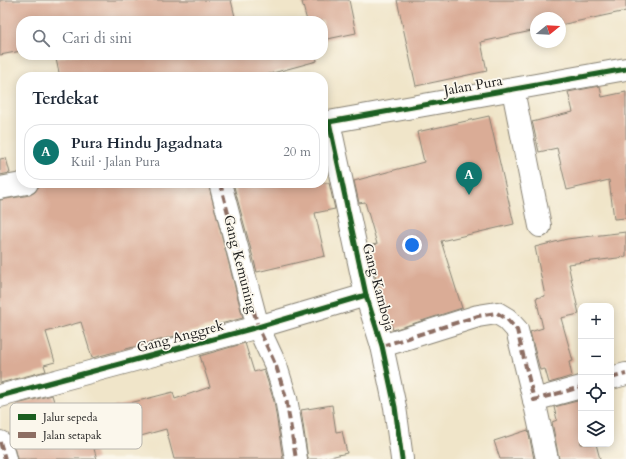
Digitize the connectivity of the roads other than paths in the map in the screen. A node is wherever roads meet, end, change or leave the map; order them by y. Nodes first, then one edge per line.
1 (626, 69) edge
2 (513, 90) junction
3 (328, 123) edge
4 (328, 132) edge
5 (16, 185) edge
6 (0, 188) edge
7 (221, 188) edge
8 (540, 226) dead end
9 (366, 295) junction
10 (258, 327) junction
11 (382, 346) junction
12 (626, 374) edge
13 (614, 377) edge
14 (578, 388) edge
15 (0, 396) edge
16 (534, 400) junction
17 (0, 442) edge
18 (5, 459) edge
19 (296, 459) edge
20 (402, 459) edge
21 (547, 459) edge

1 - 2 street, Jalan Pura
2 - 3 street, Jalan Pura
2 - 8 street
4 - 9 street, Gang Kamboja
5 - 6 street
7 - 10 street, Gang Kemuning
9 - 10 street, Gang Anggrek
9 - 11 street, Gang Kamboja
10 - 15 street, Gang Anggrek
10 - 19 street, Gang Kemuning
11 - 16 street
11 - 20 street, Gang Kamboja
12 - 13 street
14 - 16 street
16 - 21 street
17 - 18 street

